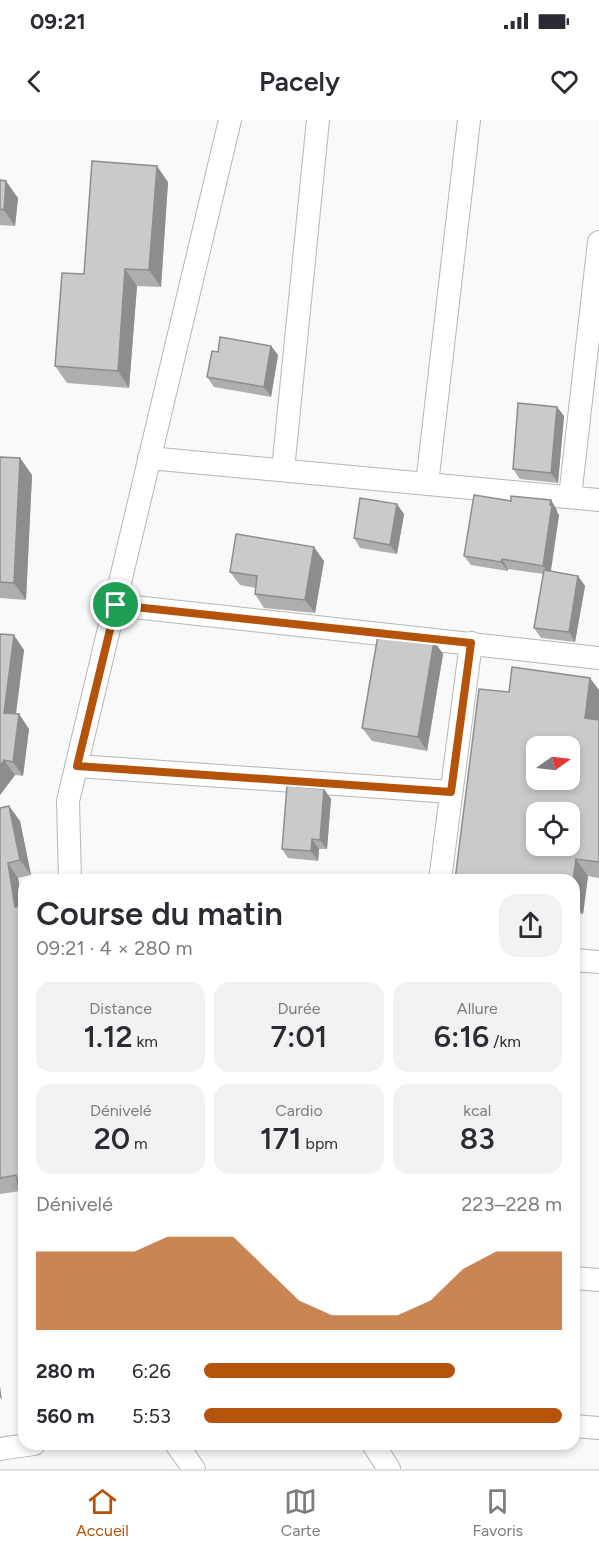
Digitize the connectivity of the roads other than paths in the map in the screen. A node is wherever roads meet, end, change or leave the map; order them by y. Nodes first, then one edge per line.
1 (230, 120) edge
2 (318, 120) edge
3 (469, 120) edge
4 (599, 242) edge
5 (149, 458) junction
6 (283, 470) junction
7 (427, 484) junction
8 (570, 497) junction
9 (599, 500) edge
10 (116, 605) junction
11 (471, 643) junction
12 (599, 658) edge
13 (77, 766) junction
14 (451, 792) junction
15 (70, 874) edge
16 (441, 874) edge
17 (580, 960) edge
18 (599, 962) edge
19 (580, 1278) edge
20 (599, 1280) edge
21 (580, 1426) edge
22 (599, 1428) edge
23 (18, 1446) edge
24 (0, 1449) edge
25 (180, 1450) edge
26 (377, 1450) edge
27 (194, 1469) edge
28 (389, 1469) edge

1 - 5 street
2 - 6 street
3 - 7 street
4 - 8 street
5 - 6 street
5 - 10 street
6 - 7 street
7 - 8 street
8 - 9 street
10 - 11 street
10 - 13 street
11 - 12 street
11 - 14 street
13 - 14 street
13 - 15 street
14 - 16 street
17 - 18 street
19 - 20 street
21 - 22 street
23 - 24 street
25 - 27 street
26 - 28 street

